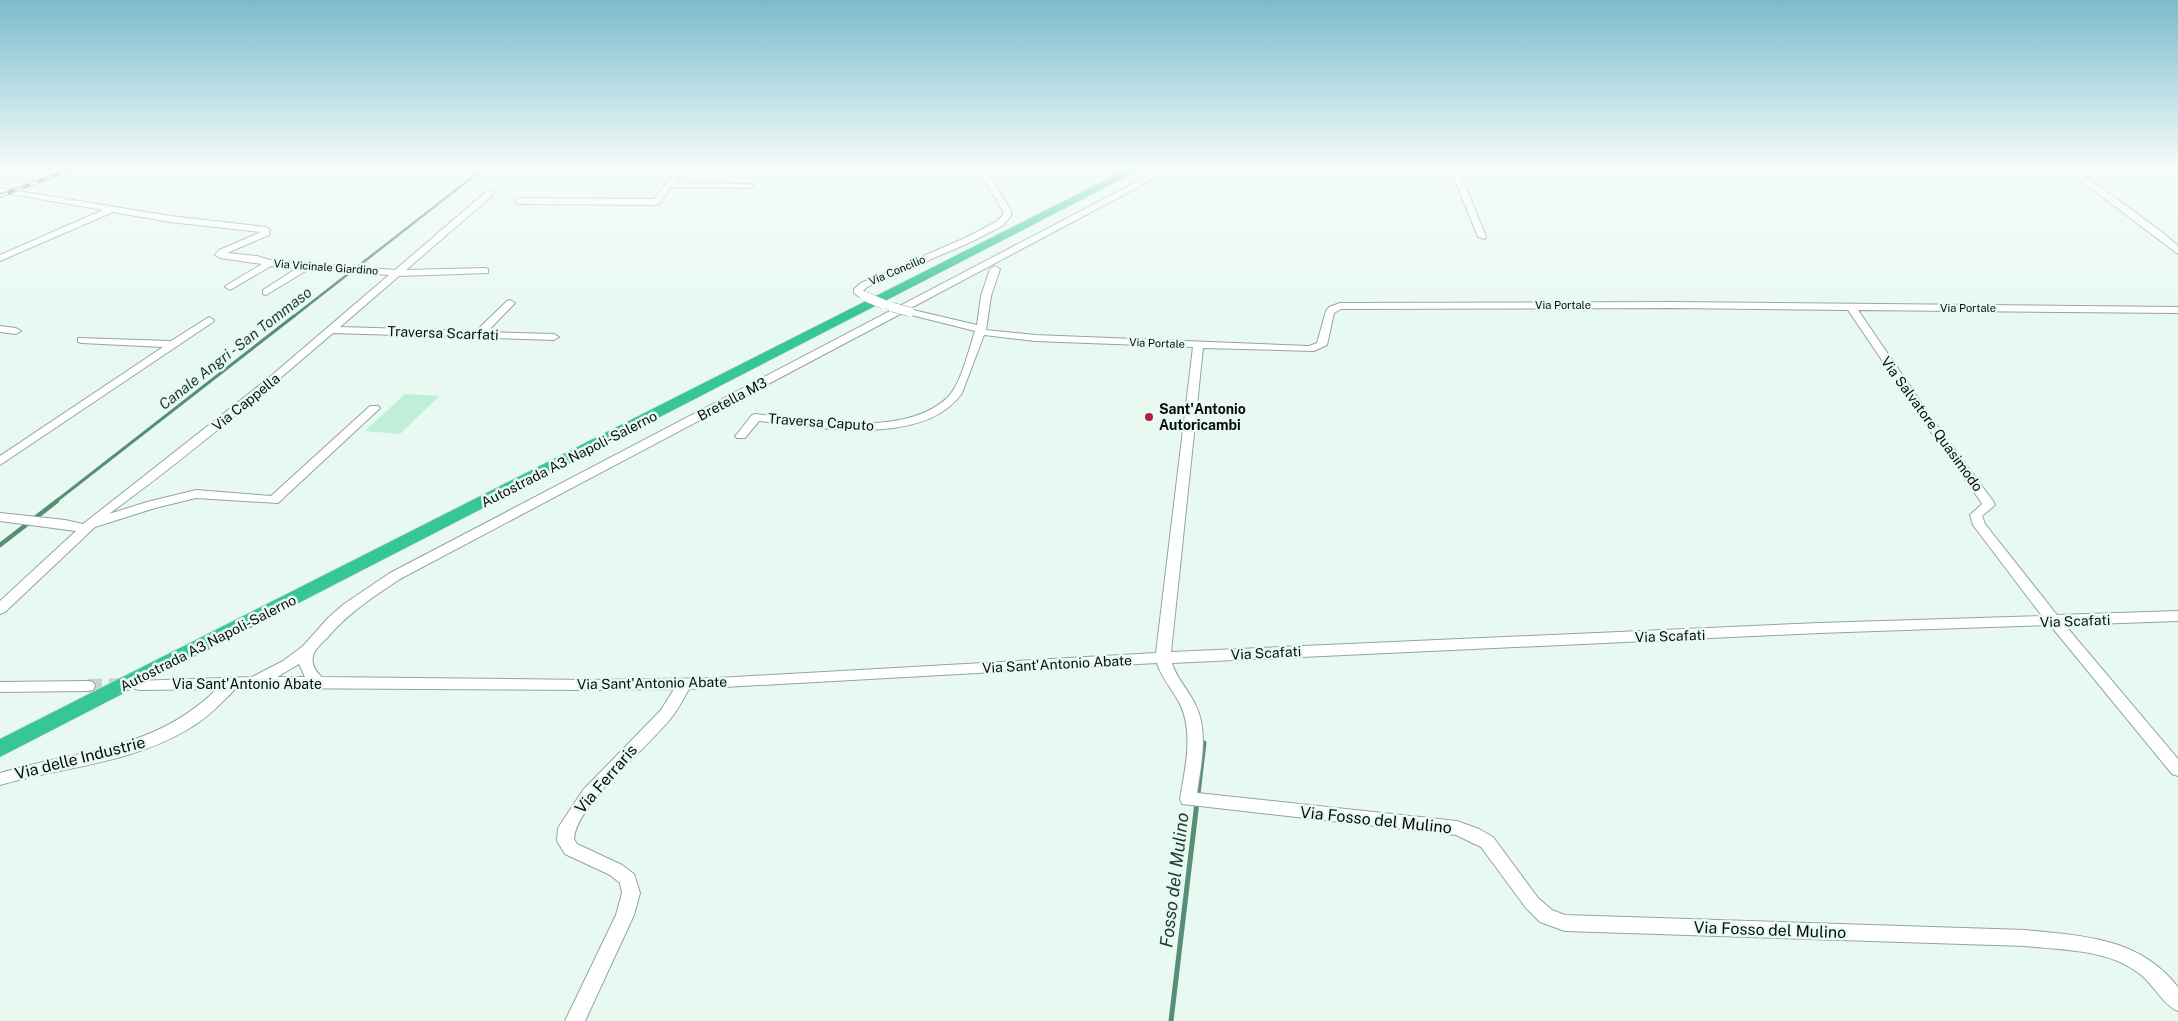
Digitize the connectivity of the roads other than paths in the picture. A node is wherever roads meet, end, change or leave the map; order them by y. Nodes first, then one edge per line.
1 (98, 216) edge
2 (151, 216) edge
3 (464, 216) edge
4 (1005, 216) edge
5 (1031, 216) edge
6 (1045, 216) edge
7 (1079, 216) edge
8 (1473, 216) edge
9 (2134, 216) edge
10 (1482, 237) dead end
11 (2178, 252) edge
12 (0, 258) edge
13 (268, 264) junction
14 (307, 266) junction
15 (995, 269) dead end
16 (485, 272) dead end
17 (397, 273) junction
18 (230, 287) dead end
19 (266, 292) dead end
20 (510, 303) dead end
21 (1851, 307) junction
22 (2178, 310) edge
23 (209, 320) dead end
24 (0, 328) edge
25 (331, 330) junction
26 (16, 331) dead end
27 (981, 331) junction
28 (479, 334) junction
29 (554, 337) dead end
30 (82, 340) dead end
31 (174, 344) junction
32 (1198, 345) junction
33 (374, 408) dead end
34 (741, 436) dead end
35 (0, 461) edge
36 (0, 517) edge
37 (87, 527) junction
38 (0, 609) edge
39 (2178, 616) edge
40 (2054, 621) junction
41 (306, 656) junction
42 (1163, 658) junction
43 (288, 665) junction
44 (280, 682) junction
45 (232, 683) junction
46 (253, 683) junction
47 (319, 683) junction
48 (686, 683) junction
49 (140, 685) dead end
50 (88, 686) tunnel mouth
51 (0, 687) edge
52 (0, 737) edge
53 (0, 749) edge
54 (2178, 770) edge
55 (0, 779) edge
56 (2178, 1002) edge
57 (575, 1021) edge

1 - 12 street
2 - 13 street, Via Vicinale Giardino
3 - 17 street, Via Cappella
4 - 27 street, Via Concilio, bridge
5 - 52 highway, Autostrada A3 Napoli-Salerno
6 - 53 highway, Autostrada A3 Napoli-Salerno
7 - 41 street, Bretella M3
8 - 10 street
9 - 11 street
13 - 14 street, Via Vicinale Giardino
13 - 18 street
14 - 17 street, Via Vicinale Giardino
14 - 19 street
15 - 27 street
16 - 17 street, Via Vicinale Giardino
17 - 25 street, Via Cappella
20 - 28 street
21 - 22 street, Via Portale
21 - 32 street, Via Portale
21 - 40 street, Via Salvatore Quasimodo
23 - 31 street
24 - 26 street
25 - 28 street, Traversa Scarfati
25 - 37 street, Via Cappella
27 - 32 street, Via Portale
27 - 34 street, Traversa Caputo
28 - 29 street, Traversa Scarfati
30 - 31 street
31 - 35 street
32 - 42 street, Via Fosso del Mulino
33 - 37 street
36 - 37 street
37 - 38 street, Via Cappella
39 - 40 street, Via Scafati
40 - 42 street, Via Scafati
40 - 54 street, Via Salvatore Quasimodo
41 - 43 street, Bretella M3
41 - 44 street, Bretella M3
41 - 47 street
42 - 48 street, Via Sant'Antonio Abate
42 - 56 street, Via Fosso del Mulino
43 - 44 street, Bretella M3
43 - 46 street, Bretella M3
44 - 46 street, Via Sant'Antonio Abate
44 - 47 street, Via Sant'Antonio Abate
45 - 46 street, Via Sant'Antonio Abate
45 - 49 street, Via Sant'Antonio Abate
45 - 55 street, Via delle Industrie
47 - 48 street, Via Sant'Antonio Abate
48 - 57 street, Via Ferraris
50 - 51 street

